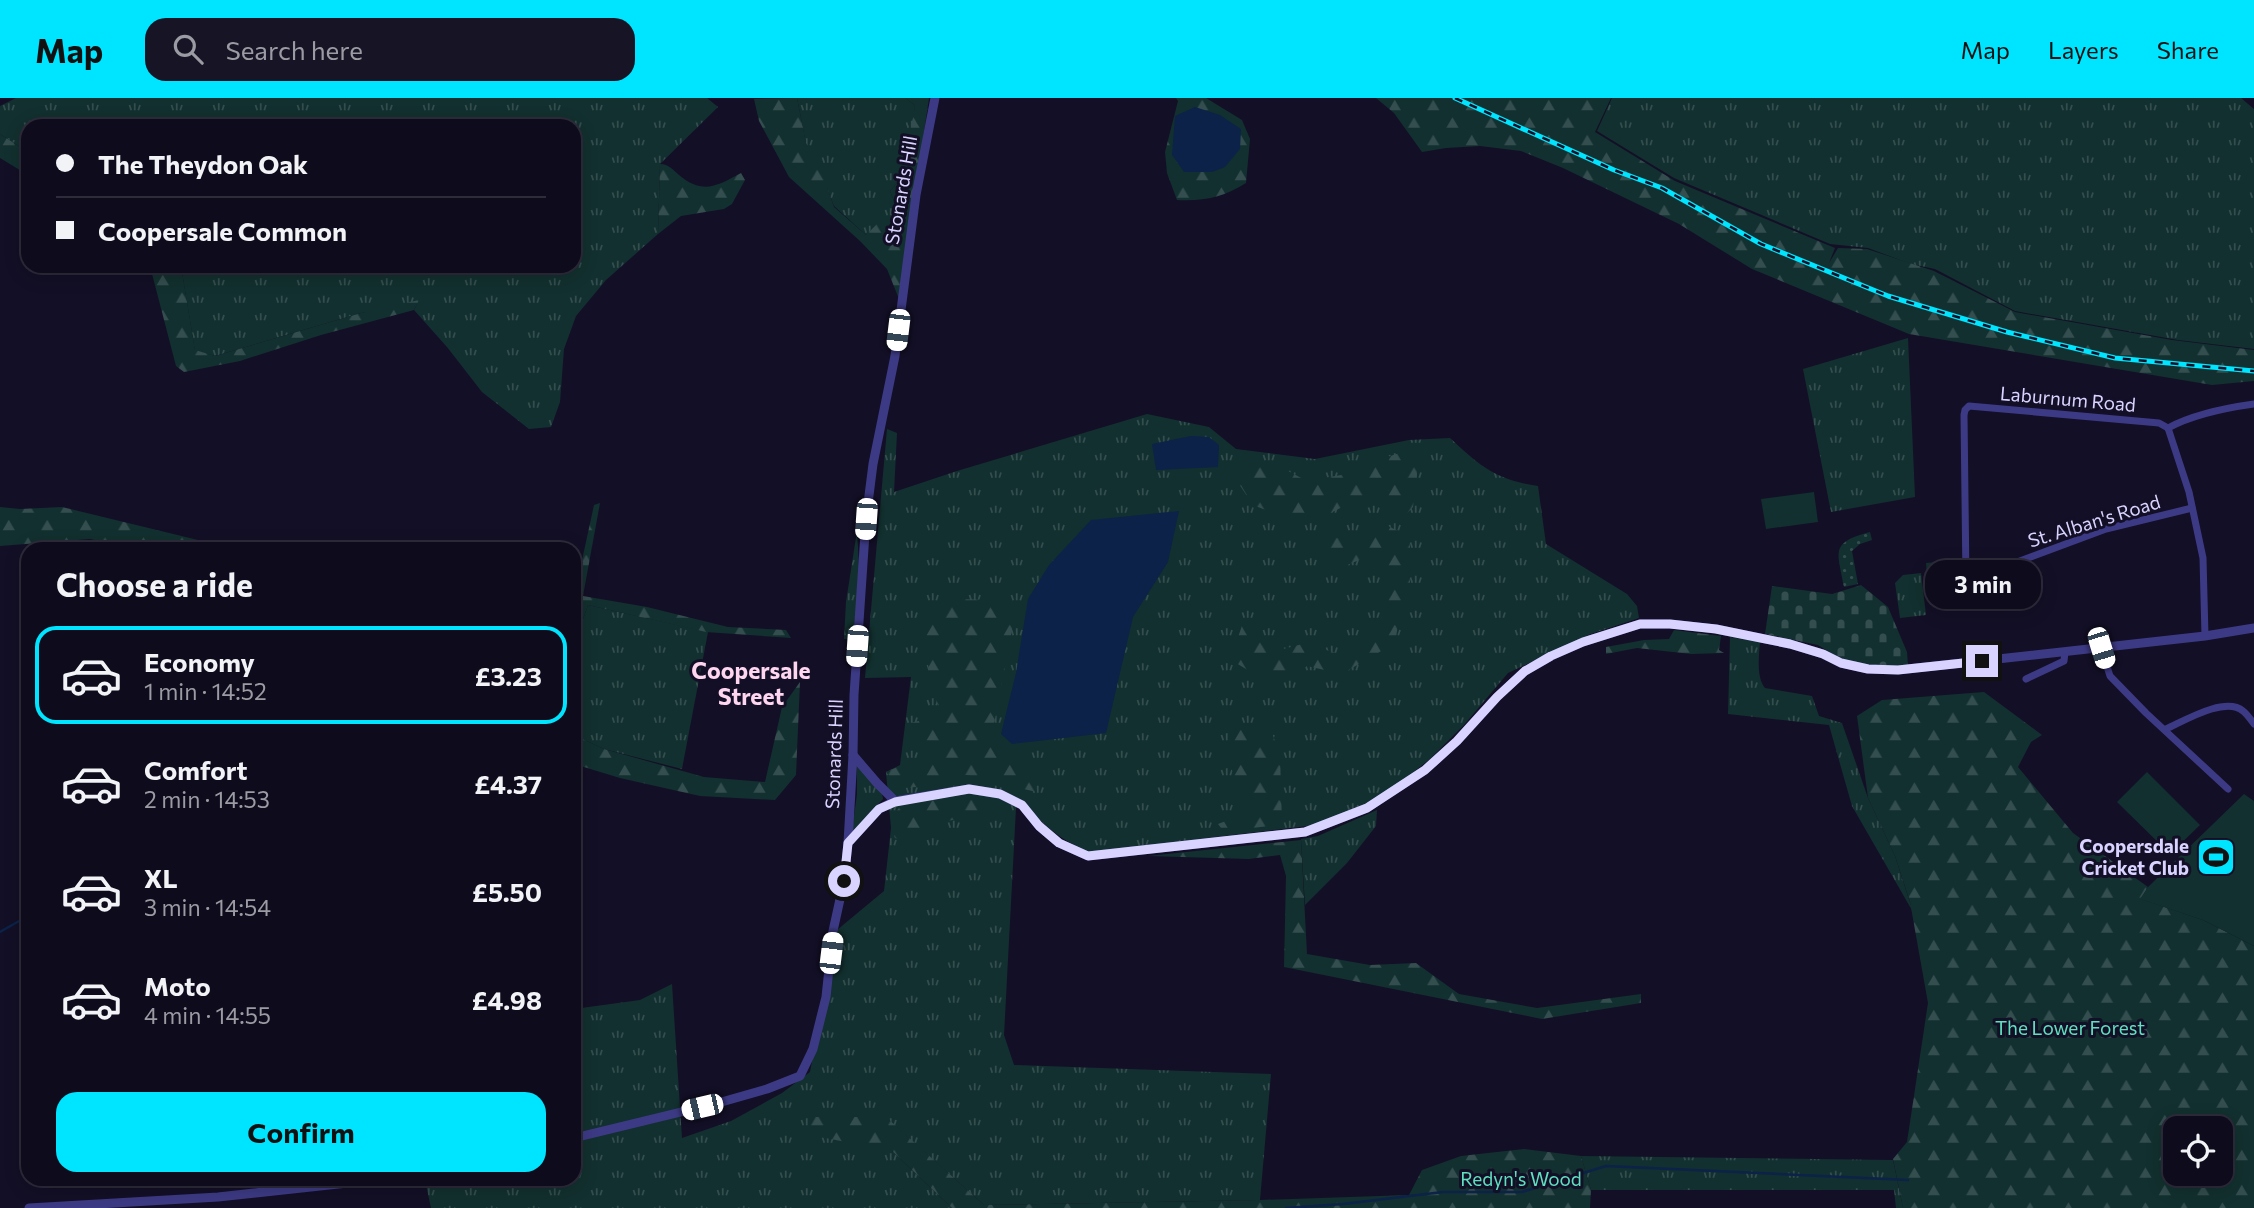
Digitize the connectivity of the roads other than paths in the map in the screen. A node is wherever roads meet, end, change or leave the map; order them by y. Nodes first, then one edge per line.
1 (935, 98) edge
2 (2254, 404) edge
3 (2168, 428) junction
4 (2192, 508) junction
5 (1966, 581) joint
6 (2254, 628) edge
7 (2205, 636) junction
8 (2101, 648) junction
9 (2065, 652) junction
10 (2026, 679) dead end
11 (2254, 724) edge
12 (2166, 729) junction
13 (853, 755) junction
14 (2228, 789) dead end
15 (895, 802) junction
16 (848, 843) junction
17 (581, 1136) edge
18 (323, 1186) edge
19 (29, 1208) edge

1 - 13 street, Stonards Hill
2 - 3 street
3 - 4 street
3 - 5 street, Laburnum Road
4 - 5 street, St. Alban's Road
4 - 7 street
6 - 7 street
7 - 8 street
8 - 9 street
8 - 12 street
9 - 10 street
9 - 15 street
11 - 12 street
12 - 14 street
13 - 15 street
13 - 16 street, Stonards Hill
15 - 16 street
16 - 17 street, Stonards Hill
18 - 19 street

